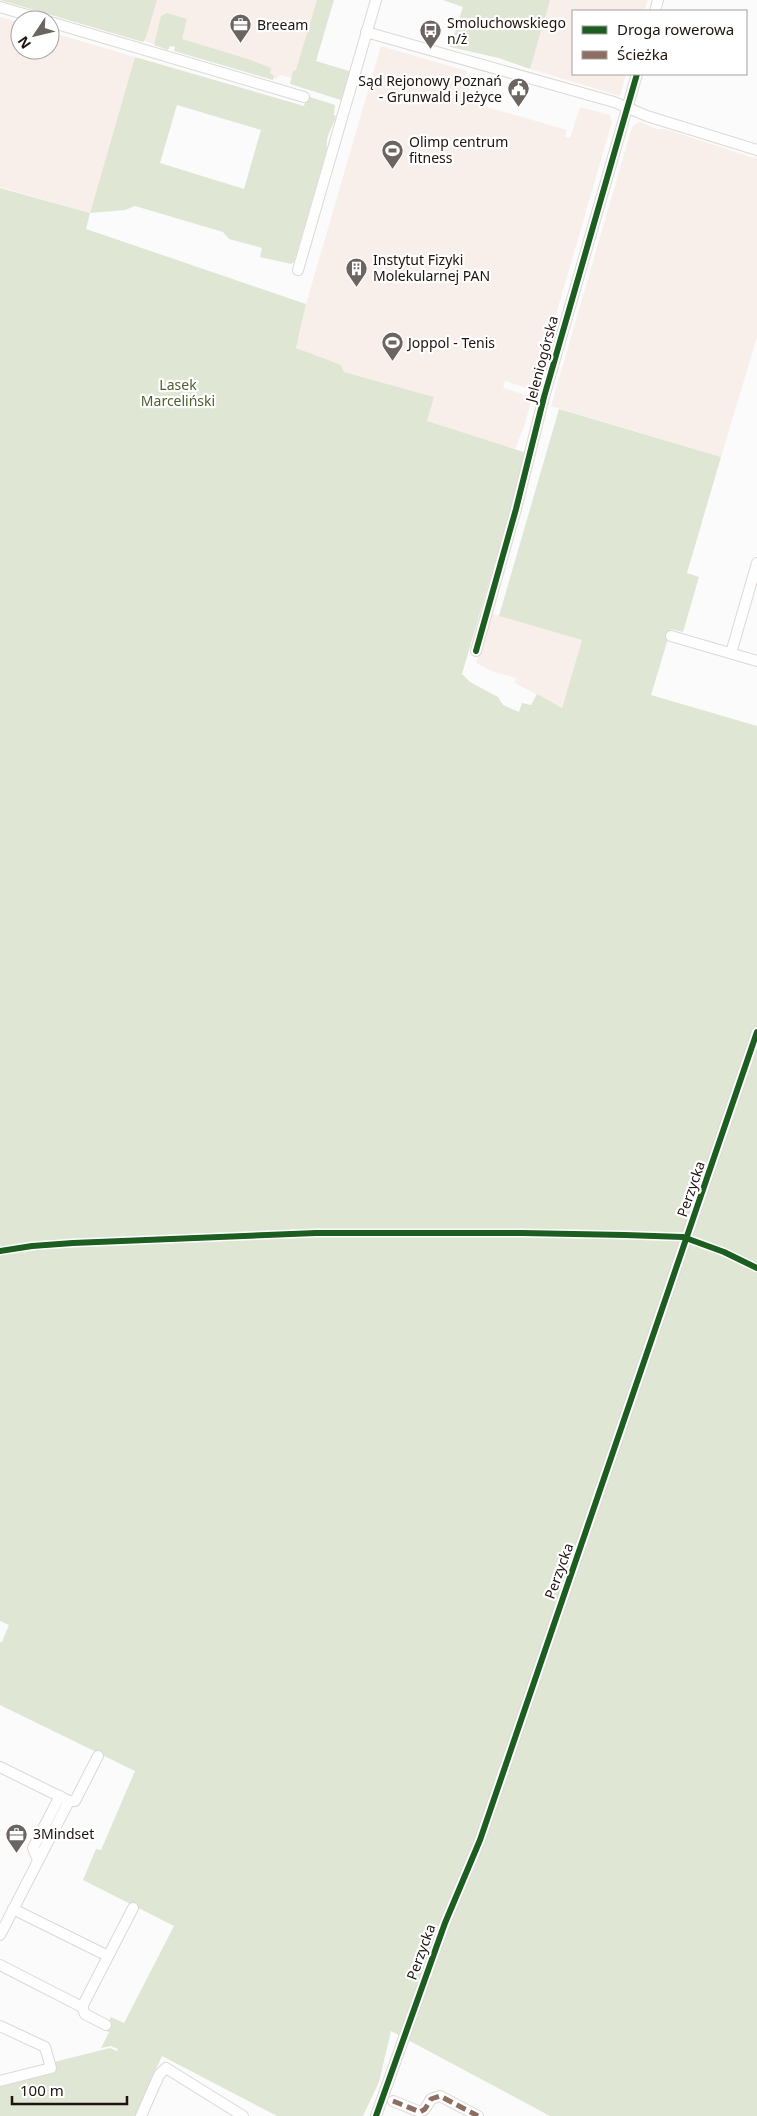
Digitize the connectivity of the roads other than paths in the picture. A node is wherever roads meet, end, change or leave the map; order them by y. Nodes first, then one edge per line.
1 (376, 0) edge
2 (60, 25) edge
3 (366, 32) junction
4 (637, 75) edge
5 (304, 97) dead end
6 (627, 108) junction
7 (757, 150) edge
8 (298, 270) dead end
9 (757, 563) edge
10 (671, 636) dead end
11 (476, 651) dead end
12 (731, 653) junction
13 (757, 661) edge
14 (757, 1032) edge
15 (98, 1756) dead end
16 (0, 1766) edge
17 (64, 1799) junction
18 (133, 1908) dead end
19 (13, 1909) junction
20 (0, 1935) edge
21 (108, 1956) junction
22 (0, 1965) edge
23 (82, 2007) junction
24 (106, 2025) dead end
25 (0, 2026) edge
26 (0, 2081) edge
27 (393, 2101) dead end
28 (141, 2116) edge
29 (243, 2116) edge
30 (376, 2116) edge
31 (478, 2116) edge

1 - 3 street
2 - 5 street
3 - 6 street
3 - 8 street
4 - 6 street, Jeleniogórska
6 - 7 street
6 - 11 street, Jeleniogórska
9 - 12 street
10 - 12 street
12 - 13 street
14 - 30 street, Perzycka
15 - 17 street
16 - 17 street
17 - 19 street
18 - 21 street
19 - 20 street
19 - 21 street
21 - 23 street
22 - 23 street
23 - 24 street
25 - 26 street
27 - 31 street
28 - 29 street

